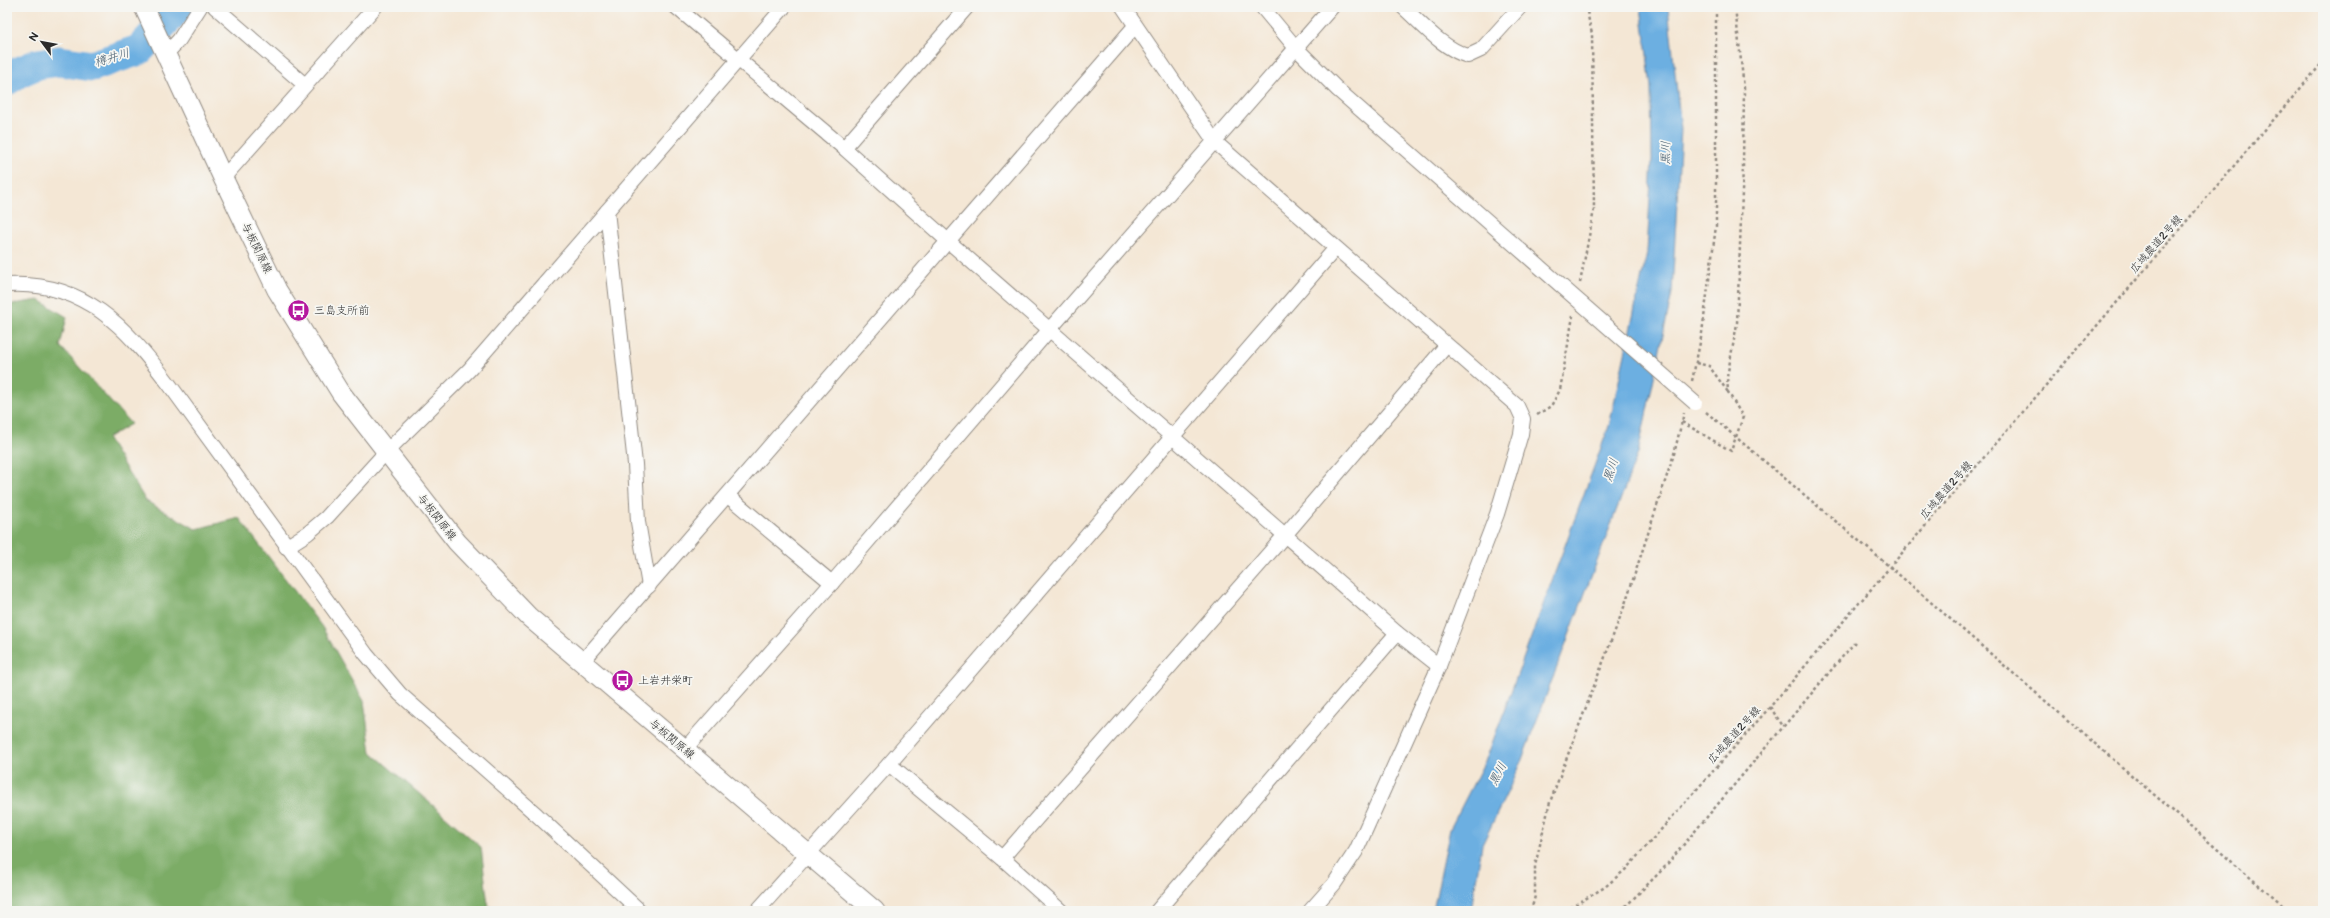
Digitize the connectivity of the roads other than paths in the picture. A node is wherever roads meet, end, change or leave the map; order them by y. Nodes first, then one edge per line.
1 (200, 7) edge
2 (215, 7) edge
3 (375, 7) edge
4 (784, 7) edge
5 (967, 7) edge
6 (1123, 7) edge
7 (1262, 7) edge
8 (1332, 7) edge
9 (1402, 7) edge
10 (1520, 7) edge
11 (680, 8) edge
12 (148, 9) edge
13 (1135, 26) junction
14 (1296, 48) junction
15 (166, 55) junction
16 (739, 59) junction
17 (305, 84) junction
18 (1215, 142) junction
19 (844, 148) junction
20 (223, 178) junction
21 (607, 211) junction
22 (948, 241) junction
23 (1335, 249) junction
24 (7, 285) edge
25 (1050, 329) junction
26 (1446, 346) junction
27 (1690, 406) road end
28 (1172, 435) junction
29 (386, 452) junction
30 (728, 496) junction
31 (1286, 534) junction
32 (286, 547) junction
33 (832, 584) junction
34 (649, 586) junction
35 (1397, 633) junction
36 (582, 662) junction
37 (1439, 666) junction
38 (684, 750) junction
39 (889, 764) junction
40 (809, 854) junction
41 (1002, 858) junction
42 (640, 911) edge
43 (757, 911) edge
44 (875, 911) edge
45 (1061, 911) edge
46 (1157, 911) edge
47 (1310, 911) edge

1 - 15 street
2 - 17 street
3 - 17 street
4 - 16 street
5 - 19 street
6 - 13 street
7 - 14 street
8 - 14 street
9 - 10 street
11 - 16 street
12 - 15 main road, 与板関原線
13 - 18 street
13 - 22 street
14 - 18 street
14 - 27 street, bridge
15 - 20 main road, 与板関原線
16 - 19 street
16 - 21 street
17 - 20 street
18 - 23 street
18 - 25 street
19 - 22 street
20 - 29 main road, 与板関原線
21 - 29 street
21 - 34 street
22 - 25 street
22 - 30 street
23 - 26 street
23 - 28 street
24 - 32 street
25 - 28 street
25 - 33 street
26 - 31 street
26 - 37 street
28 - 31 street
28 - 39 street
29 - 32 street
29 - 36 main road, 与板関原線
30 - 33 street
30 - 34 street
31 - 35 street
31 - 41 street
32 - 42 street
33 - 38 street
34 - 36 street
35 - 37 street
35 - 46 street
36 - 38 main road, 与板関原線
37 - 47 street
38 - 40 main road, 与板関原線
39 - 40 street
39 - 41 street
40 - 43 street
40 - 44 main road, 与板関原線
41 - 45 street

